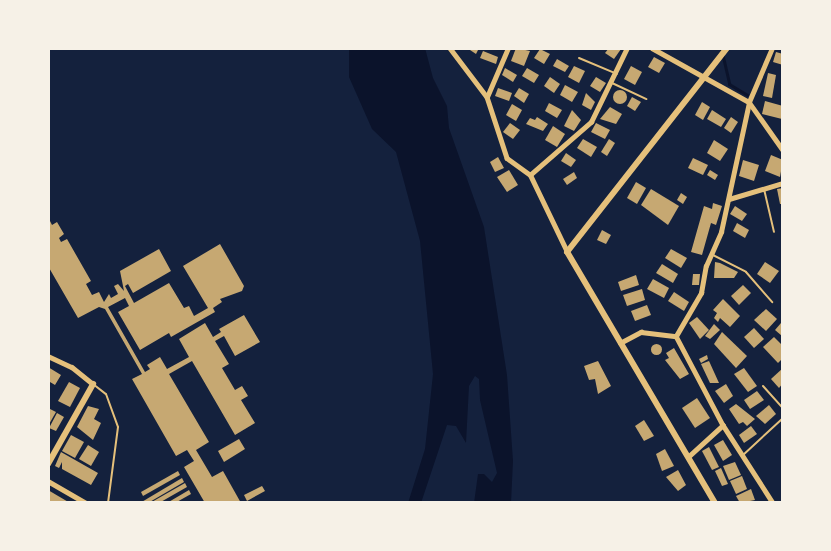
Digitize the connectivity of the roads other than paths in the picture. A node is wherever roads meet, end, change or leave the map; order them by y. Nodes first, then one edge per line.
1 (450, 48) edge
2 (508, 48) edge
3 (627, 48) edge
4 (652, 48) edge
5 (728, 48) edge
6 (772, 48) edge
7 (579, 58) dead end
8 (617, 74) junction
9 (703, 77) junction
10 (612, 83) junction
11 (487, 97) junction
12 (646, 99) dead end
13 (748, 102) junction
14 (783, 149) edge
15 (530, 175) junction
16 (783, 183) edge
17 (764, 189) junction
18 (729, 199) junction
19 (774, 232) dead end
20 (567, 252) junction
21 (711, 254) junction
22 (772, 302) dead end
23 (676, 336) junction
24 (620, 343) junction
25 (48, 356) edge
26 (93, 384) junction
27 (763, 386) dead end
28 (783, 408) edge
29 (783, 418) edge
30 (723, 425) junction
31 (742, 456) junction
32 (688, 457) junction
33 (48, 464) edge
34 (48, 481) edge
35 (86, 503) edge
36 (108, 503) edge
37 (715, 503) edge
38 (773, 503) edge

1 - 11 street
2 - 11 street
3 - 8 street
4 - 9 street
5 - 9 street
6 - 13 street
7 - 8 lane
8 - 10 street
9 - 13 street
9 - 20 street
10 - 12 lane
10 - 15 street
11 - 15 street
13 - 14 street
13 - 18 street
15 - 20 street
16 - 17 street
17 - 18 street
17 - 19 lane
18 - 21 street
20 - 24 street
21 - 22 lane
21 - 23 street
23 - 24 street
23 - 30 street
24 - 32 street
25 - 26 street
26 - 33 street
26 - 36 lane
27 - 28 lane
29 - 31 lane
30 - 31 street
30 - 32 street
31 - 38 street
32 - 37 street
34 - 35 street

